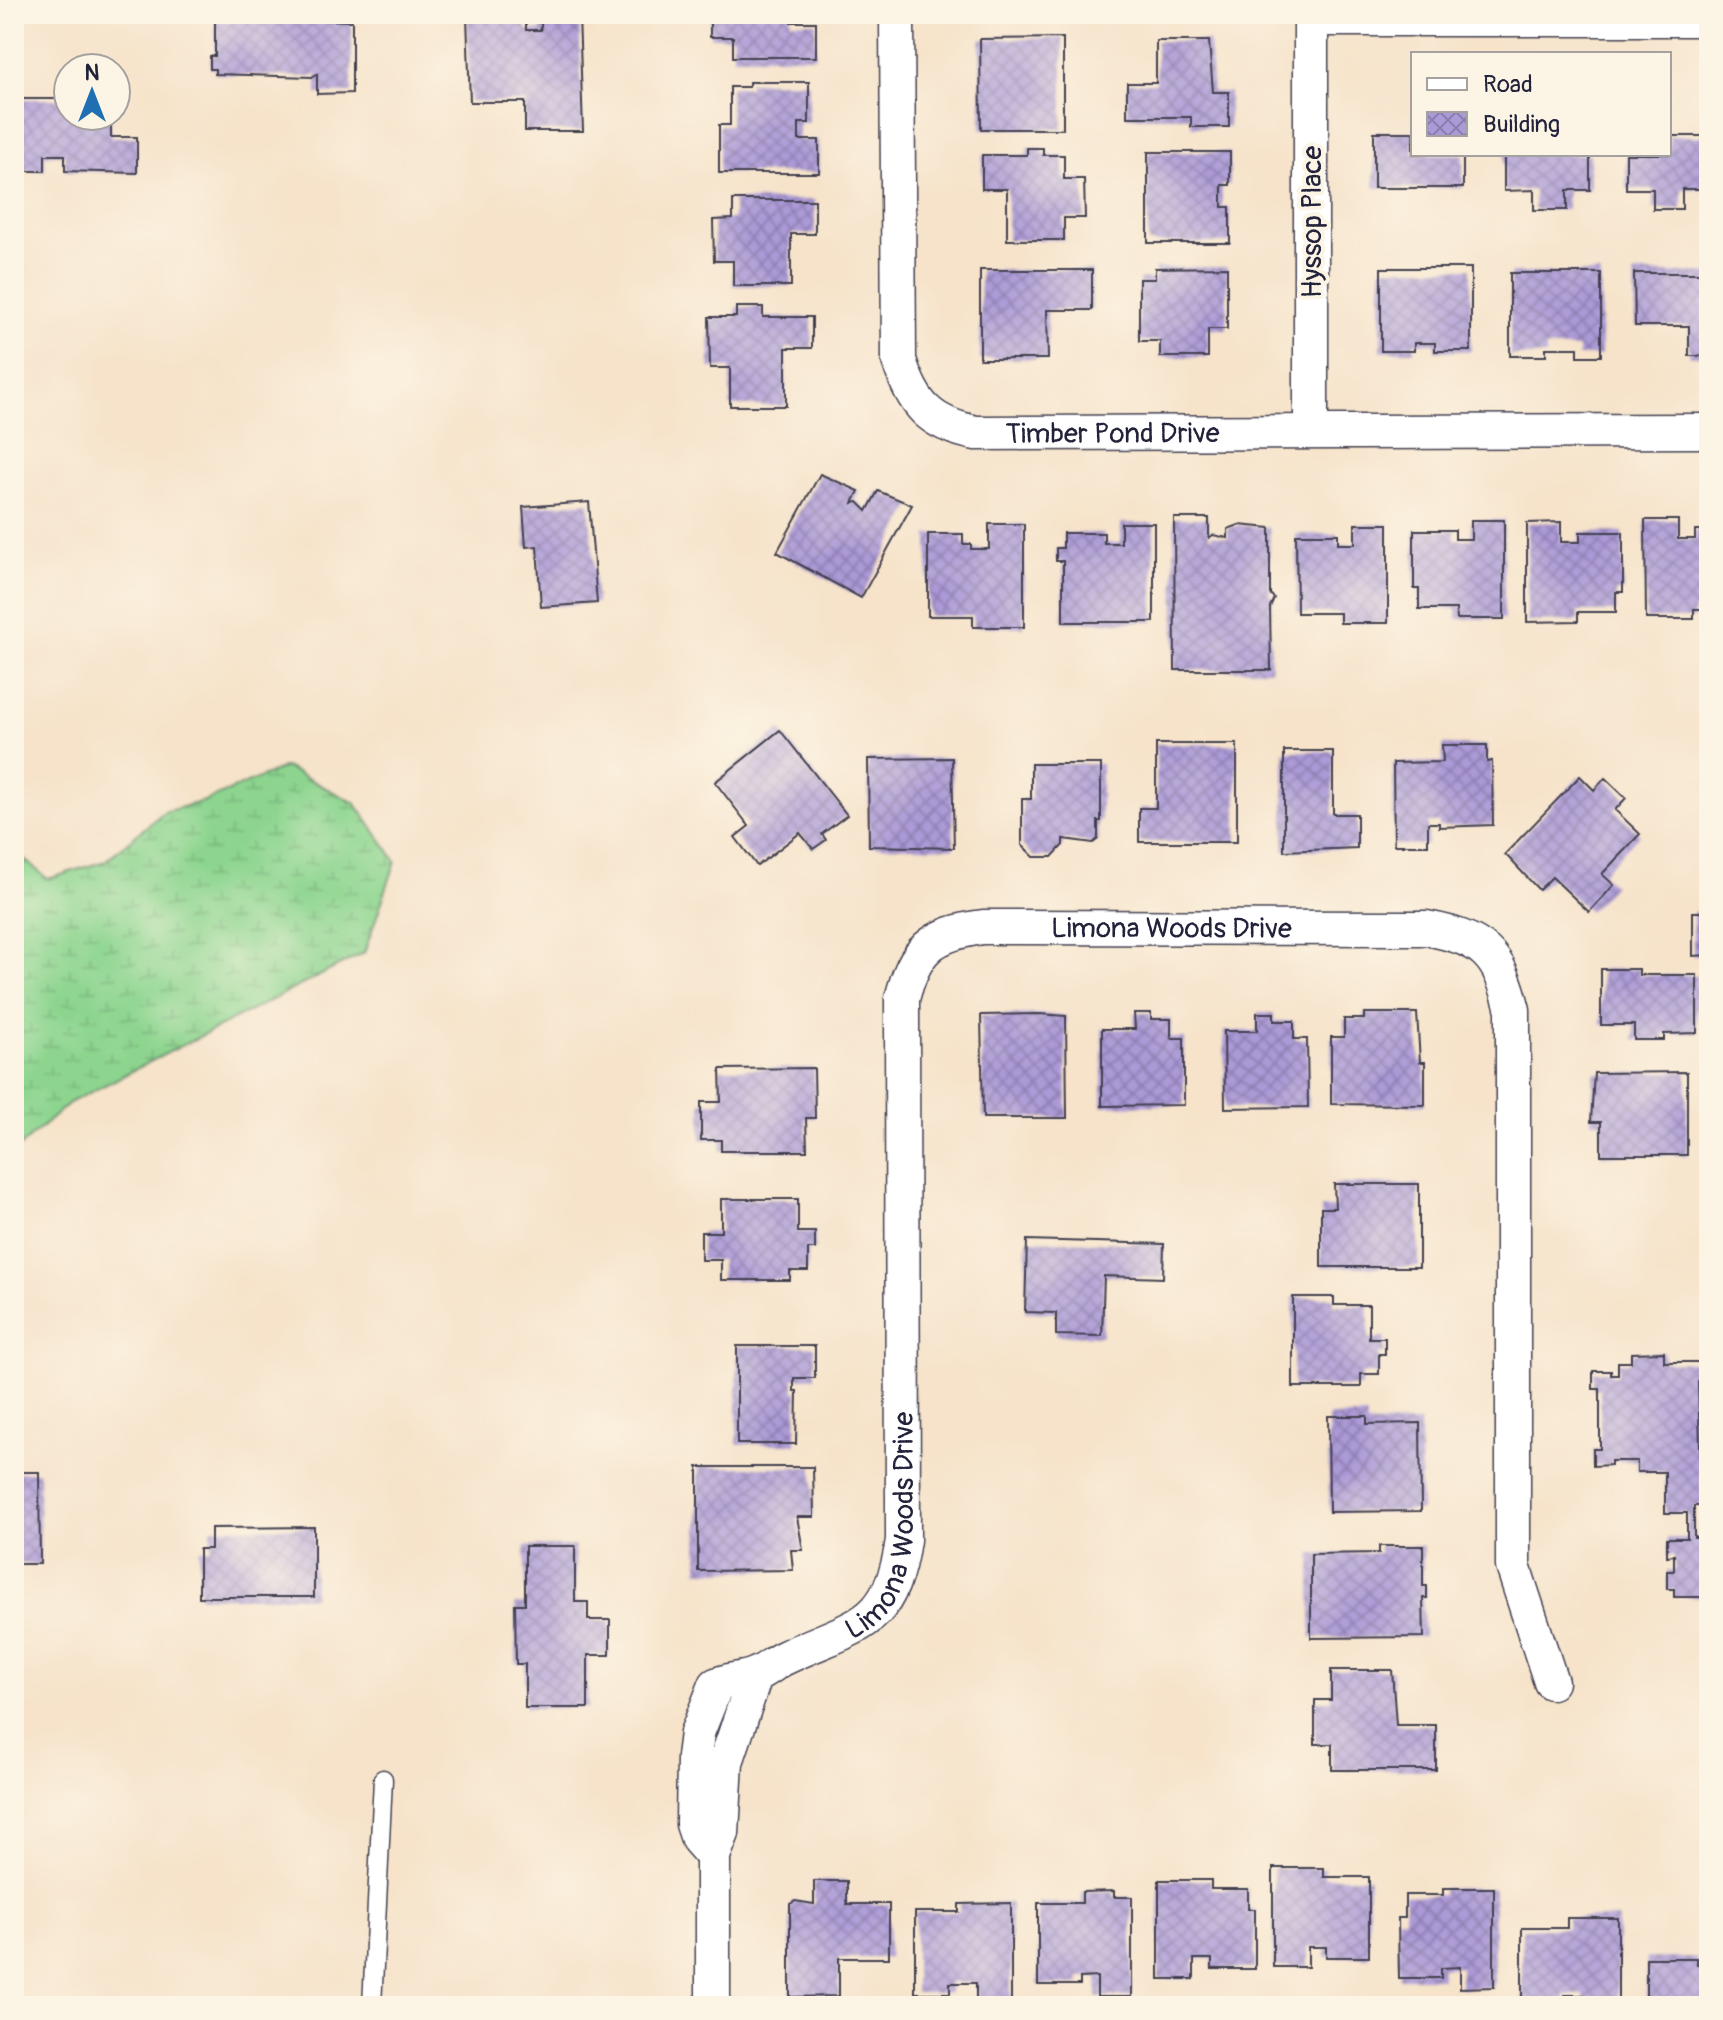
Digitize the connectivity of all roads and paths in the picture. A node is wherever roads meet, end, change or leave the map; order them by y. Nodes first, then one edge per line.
1 (897, 14) edge
2 (1311, 17) edge
3 (1709, 19) edge
4 (1311, 430) junction
5 (1709, 431) edge
6 (1551, 1682) dead end
7 (383, 1779) dead end
8 (372, 2006) edge
9 (713, 2006) edge

1 - 4 street, Timber Pond Drive
2 - 3 street
2 - 4 street, Hyssop Place
4 - 5 street, Timber Pond Drive
6 - 9 street, Limona Woods Drive
7 - 8 lane

